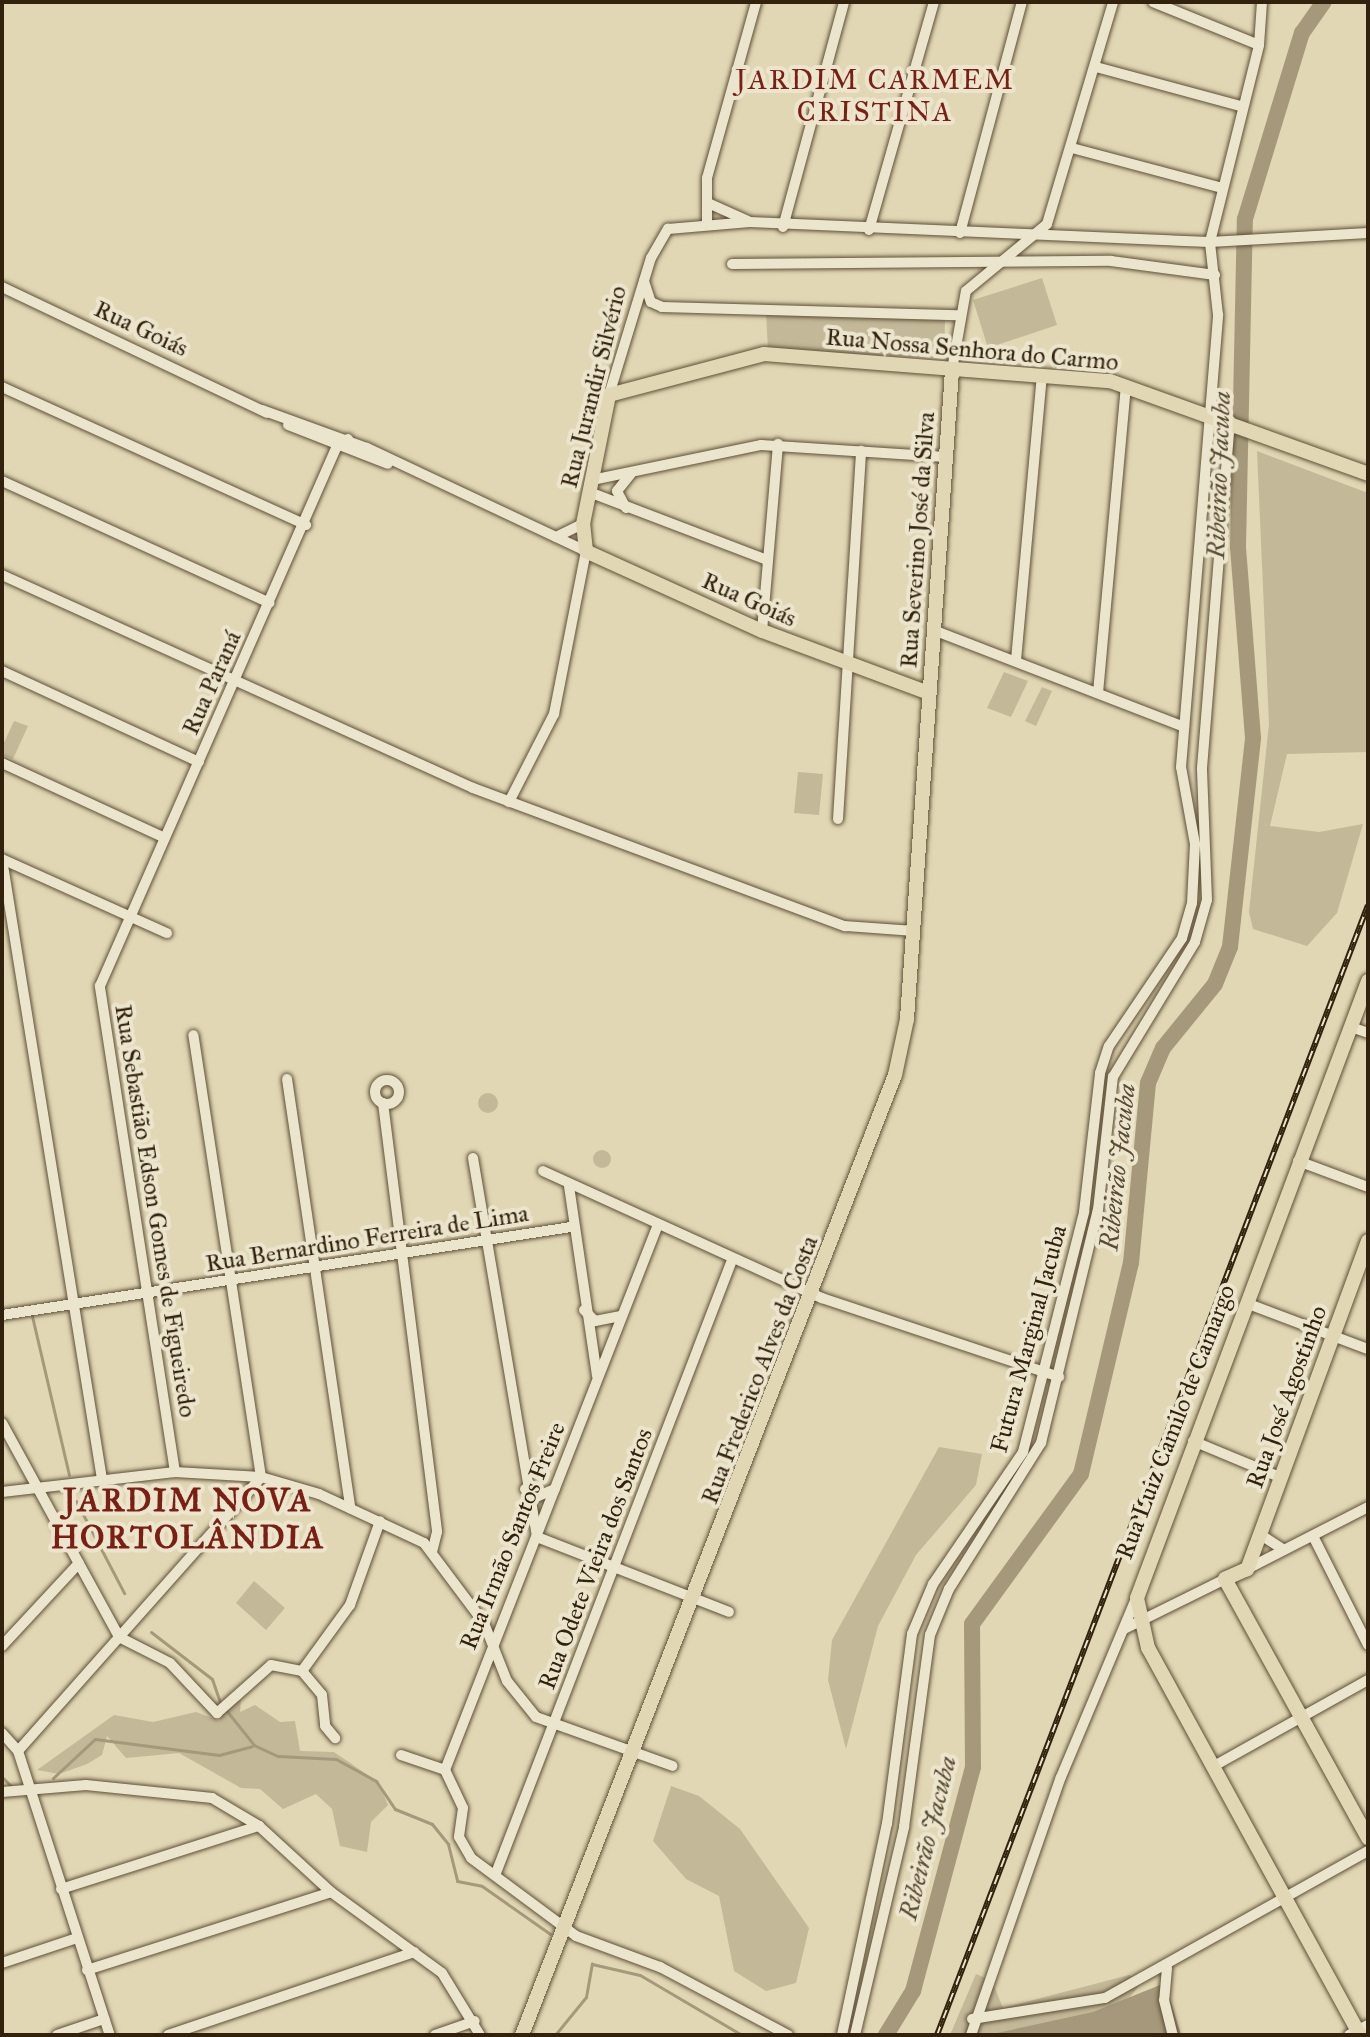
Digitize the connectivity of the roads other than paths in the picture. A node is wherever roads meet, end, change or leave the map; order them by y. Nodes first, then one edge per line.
1 (756, 2) edge
2 (844, 2) edge
3 (934, 2) edge
4 (1022, 2) edge
5 (1113, 2) edge
6 (1154, 2) edge
7 (1262, 2) edge
8 (1259, 45) junction
9 (1096, 67) junction
10 (1241, 106) junction
11 (1072, 148) junction
12 (1219, 187) junction
13 (708, 203) junction
14 (750, 222) junction
15 (707, 225) junction
16 (783, 227) junction
17 (869, 230) junction
18 (960, 233) junction
19 (1039, 233) junction
20 (1368, 233) edge
21 (1210, 242) junction
22 (1000, 262) junction
23 (732, 264) dead end
24 (1215, 275) junction
25 (644, 279) junction
26 (2, 287) edge
27 (957, 315) junction
28 (952, 370) junction
29 (972, 371) junction
30 (1042, 375) junction
31 (1126, 385) junction
32 (2, 387) edge
33 (951, 390) junction
34 (609, 395) junction
35 (262, 410) junction
36 (1209, 413) junction
37 (1233, 421) junction
38 (349, 440) junction
39 (778, 444) junction
40 (336, 448) junction
41 (861, 451) junction
42 (349, 453) junction
43 (946, 457) junction
44 (333, 469) junction
45 (407, 470) junction
46 (633, 473) junction
47 (1367, 474) edge
48 (2, 481) edge
49 (591, 486) junction
50 (626, 508) junction
51 (583, 524) junction
52 (306, 525) junction
53 (554, 537) junction
54 (586, 551) junction
55 (767, 560) junction
56 (2, 575) edge
57 (270, 603) junction
58 (933, 630) junction
59 (762, 631) junction
60 (1016, 660) junction
61 (847, 663) junction
62 (2, 671) edge
63 (235, 680) junction
64 (929, 693) junction
65 (1098, 693) junction
66 (1185, 713) junction
67 (1206, 716) junction
68 (1184, 727) junction
69 (1183, 742) junction
70 (1204, 744) junction
71 (199, 762) junction
72 (2, 763) edge
73 (509, 802) junction
74 (838, 819) dead end
75 (163, 837) junction
76 (2, 859) edge
77 (128, 914) junction
78 (913, 931) junction
79 (167, 933) dead end
80 (1368, 981) edge
81 (1351, 1027) junction
82 (1368, 1033) edge
83 (193, 1035) dead end
84 (287, 1079) dead end
85 (383, 1103) dead end
86 (473, 1158) dead end
87 (1298, 1161) junction
88 (543, 1171) dead end
89 (569, 1186) junction
90 (1368, 1187) edge
91 (571, 1227) junction
92 (657, 1227) junction
93 (486, 1241) junction
94 (1368, 1241) edge
95 (402, 1254) junction
96 (732, 1260) junction
97 (315, 1266) junction
98 (231, 1280) junction
99 (148, 1293) junction
100 (813, 1295) junction
101 (2, 1302) edge
102 (1246, 1303) junction
103 (74, 1305) junction
104 (584, 1310) junction
105 (3, 1314) edge
106 (620, 1316) junction
107 (1334, 1335) junction
108 (1368, 1349) edge
109 (1042, 1372) junction
110 (1059, 1377) junction
111 (597, 1378) junction
112 (2, 1423) edge
113 (1193, 1441) junction
114 (175, 1472) junction
115 (261, 1477) junction
116 (1282, 1478) junction
117 (102, 1479) junction
118 (37, 1488) junction
119 (524, 1488) junction
120 (555, 1489) junction
121 (2, 1492) edge
122 (1368, 1507) edge
123 (350, 1508) junction
124 (380, 1521) junction
125 (1261, 1535) junction
126 (1313, 1536) junction
127 (537, 1537) junction
128 (1286, 1550) junction
129 (432, 1552) junction
130 (79, 1563) junction
131 (615, 1567) junction
132 (1247, 1569) junction
133 (1225, 1579) junction
134 (1137, 1598) junction
135 (694, 1601) junction
136 (729, 1612) dead end
137 (1139, 1620) junction
138 (1124, 1629) junction
139 (119, 1637) junction
140 (492, 1638) junction
141 (1368, 1645) edge
142 (2, 1646) edge
143 (302, 1671) junction
144 (1368, 1680) edge
145 (1298, 1717) junction
146 (553, 1724) junction
147 (2, 1733) edge
148 (335, 1738) dead end
149 (18, 1751) junction
150 (401, 1755) dead end
151 (634, 1756) junction
152 (673, 1766) dead end
153 (1214, 1766) junction
154 (445, 1770) junction
155 (26, 1788) junction
156 (2, 1792) edge
157 (259, 1826) junction
158 (1368, 1838) edge
159 (1368, 1851) edge
160 (496, 1873) junction
161 (61, 1889) junction
162 (331, 1892) junction
163 (1286, 1898) junction
164 (568, 1928) junction
165 (77, 1938) junction
166 (414, 1952) junction
167 (2, 1963) edge
168 (1167, 1968) junction
169 (87, 1970) junction
170 (104, 2019) junction
171 (972, 2019) junction
172 (475, 2021) junction
173 (1359, 2031) edge
174 (57, 2035) edge
175 (110, 2035) edge
176 (168, 2035) edge
177 (435, 2035) edge
178 (480, 2035) edge
179 (522, 2035) edge
180 (788, 2035) edge
181 (842, 2035) edge
182 (855, 2035) edge
183 (971, 2035) edge
184 (1173, 2035) edge

1 - 13 street
2 - 16 street
3 - 17 street
4 - 18 street
5 - 9 street
6 - 8 street
7 - 8 street, Futura Marginal Jacuba
8 - 10 street, Futura Marginal Jacuba
9 - 10 street
9 - 11 street
10 - 12 street, Futura Marginal Jacuba
11 - 12 street
11 - 19 street
12 - 21 street, Futura Marginal Jacuba
13 - 14 street
13 - 15 street
14 - 15 street
14 - 16 street
15 - 25 street, Rua Jurandir Silvério
16 - 17 street
17 - 18 street
18 - 19 street
19 - 21 street
19 - 22 street, Rua Severino José da Silva
20 - 21 street
21 - 24 street, Futura Marginal Jacuba
22 - 23 street
22 - 24 street
22 - 27 street, Rua Severino José da Silva
24 - 36 street, Futura Marginal Jacuba
25 - 27 street
25 - 34 street, Rua Jurandir Silvério
26 - 35 street, Rua Goiás
27 - 28 street, Rua Severino José da Silva
28 - 29 main road, Rua Nossa Senhora do Carmo
28 - 33 main road, Rua Severino José da Silva
28 - 34 main road, Rua Nossa Senhora do Carmo
29 - 30 main road, Rua Nossa Senhora do Carmo
29 - 33 main road, Rua Severino José da Silva
30 - 31 main road, Rua Nossa Senhora do Carmo
30 - 60 street
31 - 36 main road, Rua Nossa Senhora do Carmo
31 - 65 street
32 - 52 street
33 - 43 main road, Rua Severino José da Silva
34 - 49 main road, Rua Jurandir Silvério
35 - 38 street, Rua Goiás
35 - 40 street, Rua Goiás
36 - 37 main road, Rua Nossa Senhora do Carmo
36 - 66 street, Futura Marginal Jacuba
37 - 47 main road, Rua Nossa Senhora do Carmo
37 - 67 street, Futura Marginal Jacuba
38 - 40 street
38 - 42 street
38 - 45 street, Rua Goiás
39 - 41 street
39 - 46 street
39 - 55 street
40 - 42 street, Rua Goiás
40 - 44 street, Rua Paraná
41 - 43 street
41 - 61 street
42 - 44 street, Rua Paraná
42 - 45 street, Rua Goiás
43 - 58 main road, Rua Severino José da Silva
44 - 52 street, Rua Paraná
45 - 53 street, Rua Goiás
46 - 49 street
46 - 50 street
48 - 57 street
49 - 50 street
49 - 51 main road, Rua Jurandir Silvério
50 - 55 street
51 - 53 street
51 - 54 main road, Rua Jurandir Silvério
52 - 57 street, Rua Paraná
53 - 54 street, Rua Goiás
54 - 59 main road, Rua Goiás
54 - 73 street
55 - 59 street
56 - 63 street
57 - 63 street, Rua Paraná
58 - 60 street
58 - 64 main road, Rua Severino José da Silva
59 - 61 main road, Rua Goiás
60 - 65 street
61 - 64 main road, Rua Goiás
61 - 74 street
62 - 71 street
63 - 71 street, Rua Paraná
63 - 73 street
64 - 78 main road, Rua Frederico Alves da Costa
65 - 68 street
66 - 67 street
66 - 68 street, Futura Marginal Jacuba
67 - 70 street, Futura Marginal Jacuba
68 - 69 street, Futura Marginal Jacuba
69 - 70 street
69 - 109 street, Futura Marginal Jacuba
70 - 110 street, Futura Marginal Jacuba
71 - 75 street, Rua Paraná
72 - 75 street
73 - 78 street
75 - 77 street, Rua Paraná
76 - 77 street
76 - 103 street
77 - 79 street
77 - 99 street, Rua Sebastião Edson Gomes de Figueiredo
78 - 100 main road, Rua Frederico Alves da Costa
80 - 81 main road, Rua Luiz Camilo de Camargo
81 - 82 street
81 - 87 main road, Rua Luiz Camilo de Camargo
83 - 98 street
84 - 97 street
85 - 95 street
86 - 93 street
87 - 90 street
87 - 102 main road, Rua Luiz Camilo de Camargo
88 - 89 street
89 - 91 street
89 - 92 street
91 - 93 street, Rua Bernardino Ferreira de Lima
91 - 104 street
92 - 96 street
92 - 106 street, Rua Irmão Santos Freire
93 - 95 street, Rua Bernardino Ferreira de Lima
93 - 119 street
94 - 107 main road, Rua José Agostinho
95 - 97 street, Rua Bernardino Ferreira de Lima
95 - 129 street
96 - 100 street
96 - 131 street, Rua Odete Vieira dos Santos
97 - 98 street, Rua Bernardino Ferreira de Lima
97 - 123 street
98 - 99 street, Rua Bernardino Ferreira de Lima
98 - 115 street
99 - 103 street, Rua Bernardino Ferreira de Lima
99 - 114 street, Rua Sebastião Edson Gomes de Figueiredo
100 - 109 street
100 - 135 main road, Rua Frederico Alves da Costa
101 - 105 street
102 - 107 street
102 - 113 main road, Rua Luiz Camilo de Camargo
103 - 105 street, Rua Bernardino Ferreira de Lima
103 - 117 street
104 - 106 street
104 - 111 street
106 - 111 street, Rua Irmão Santos Freire
107 - 108 street
107 - 116 main road, Rua José Agostinho
109 - 110 street
109 - 181 street, Futura Marginal Jacuba
110 - 182 street, Futura Marginal Jacuba
111 - 120 street, Rua Irmão Santos Freire
112 - 118 street
113 - 116 street
113 - 134 main road, Rua Luiz Camilo de Camargo
114 - 115 street
114 - 117 street
115 - 123 street
115 - 139 street
116 - 125 main road, Rua José Agostinho
117 - 118 street
118 - 121 street
118 - 130 street
119 - 120 street
119 - 127 street
120 - 127 street, Rua Irmão Santos Freire
122 - 126 street
123 - 124 street
124 - 129 street
124 - 143 street
125 - 128 street
125 - 132 main road, Rua José Agostinho
126 - 128 street
126 - 141 street
127 - 131 street
127 - 140 street, Rua Irmão Santos Freire
128 - 132 street
129 - 140 street
130 - 139 street
130 - 142 street
131 - 135 street
131 - 146 street, Rua Odete Vieira dos Santos
132 - 133 main road
133 - 137 street
133 - 145 main road
134 - 137 main road, Rua Luiz Camilo de Camargo
134 - 138 street
135 - 136 street
135 - 151 main road, Rua Frederico Alves da Costa
137 - 138 street
137 - 153 main road, Rua Luiz Camilo de Camargo
138 - 171 street
139 - 143 street
139 - 149 street
140 - 146 street
140 - 154 street, Rua Irmão Santos Freire
143 - 148 street
144 - 145 street
145 - 153 street
145 - 158 main road
146 - 151 street
146 - 160 street, Rua Odete Vieira dos Santos
147 - 149 street
149 - 155 street
150 - 154 street
151 - 152 street
151 - 164 main road, Rua Frederico Alves da Costa
153 - 163 main road, Rua Luiz Camilo de Camargo
154 - 160 street
155 - 156 street
155 - 157 street
155 - 161 street
157 - 161 street
157 - 162 street
159 - 163 street
160 - 164 street
161 - 165 street
162 - 166 street
162 - 169 street
163 - 168 street
163 - 173 main road, Rua Luiz Camilo de Camargo
164 - 179 main road, Rua Frederico Alves da Costa
164 - 180 street
165 - 167 street
165 - 169 street
166 - 172 street
166 - 176 street
168 - 171 street
168 - 184 street
169 - 170 street
170 - 174 street
170 - 175 street
171 - 183 street
172 - 177 street
172 - 178 street

